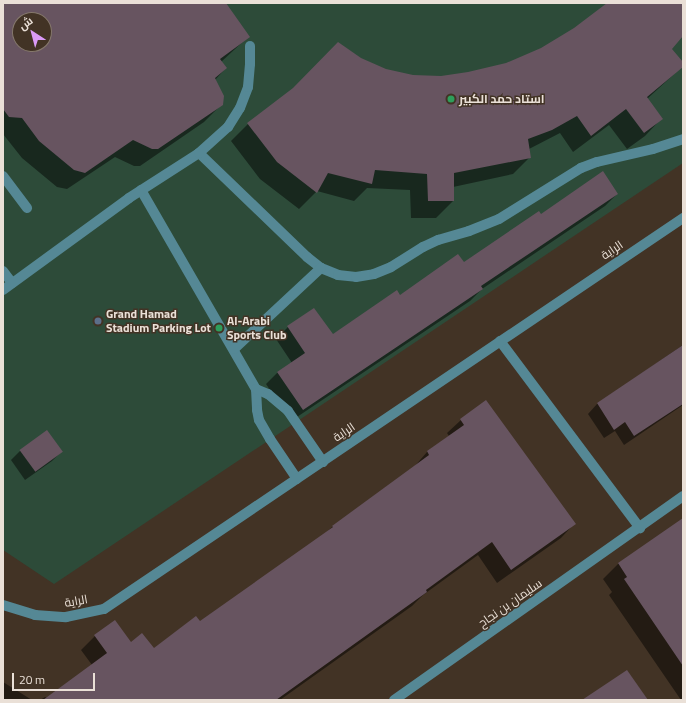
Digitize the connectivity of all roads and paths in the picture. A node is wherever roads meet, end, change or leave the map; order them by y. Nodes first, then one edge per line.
1 (250, 46) dead end
2 (683, 139) edge
3 (199, 153) junction
4 (3, 176) edge
5 (141, 190) junction
6 (27, 208) dead end
7 (683, 218) edge
8 (321, 268) junction
9 (3, 271) edge
10 (12, 283) junction
11 (3, 290) edge
12 (500, 340) junction
13 (234, 349) junction
14 (256, 389) junction
15 (323, 462) junction
16 (297, 479) junction
17 (683, 496) edge
18 (640, 528) junction
19 (3, 605) edge
20 (394, 700) edge

1 - 3 street
2 - 8 street
3 - 5 street
3 - 8 street
4 - 6 street
5 - 10 street
5 - 13 street
7 - 12 street, الراية
8 - 13 street
9 - 10 street
10 - 11 street
12 - 15 street, الراية
12 - 18 street
13 - 14 street
14 - 15 street
14 - 16 street
15 - 16 street, الراية
16 - 19 street, الراية
17 - 18 street, سليمان بن نجاح
18 - 20 street, سليمان بن نجاح

